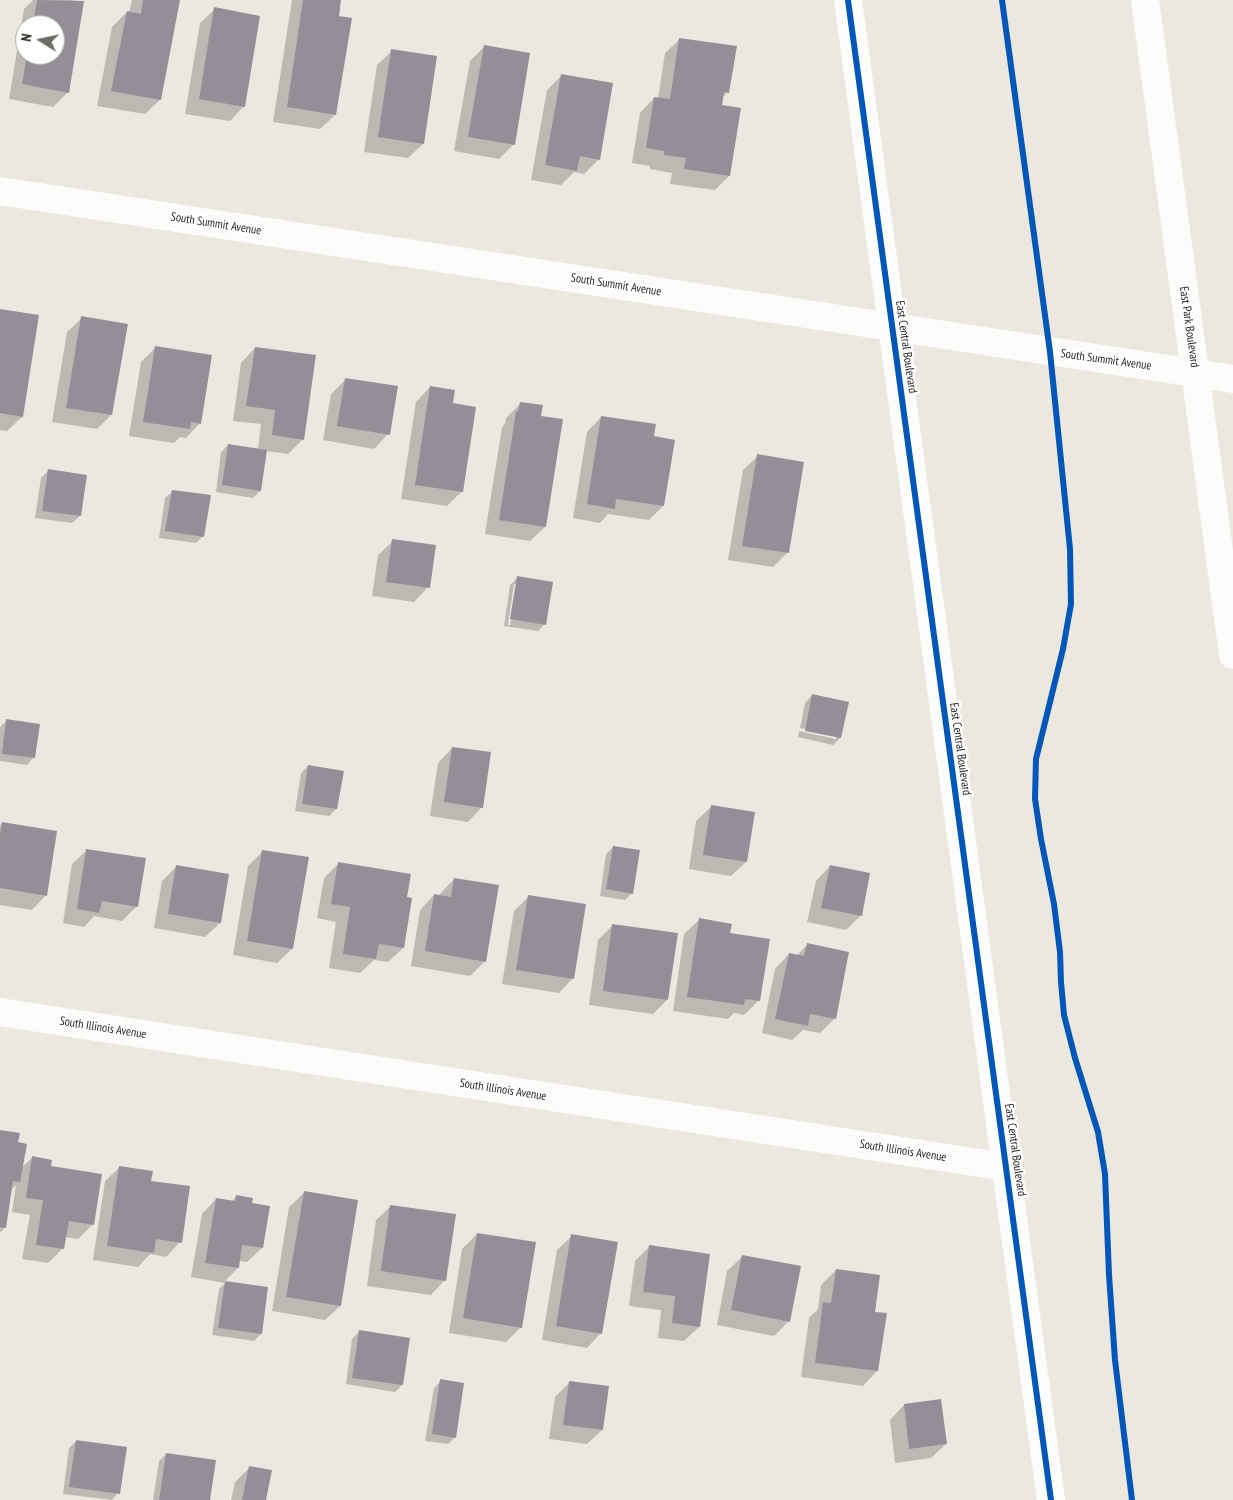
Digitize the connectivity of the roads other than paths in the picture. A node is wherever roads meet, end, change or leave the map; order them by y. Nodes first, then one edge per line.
1 (848, 0) edge
2 (1144, 0) edge
3 (0, 191) edge
4 (892, 327) junction
5 (1195, 374) junction
6 (1233, 379) edge
7 (1233, 655) edge
8 (0, 1012) edge
9 (1006, 1167) junction
10 (1051, 1500) edge

1 - 4 street, East Central Boulevard
2 - 5 street, East Park Boulevard
3 - 4 street, South Summit Avenue
4 - 5 street, South Summit Avenue
4 - 9 street, East Central Boulevard
5 - 6 street, South Summit Avenue
5 - 7 street, East Park Boulevard
8 - 9 street, South Illinois Avenue
9 - 10 street, East Central Boulevard

